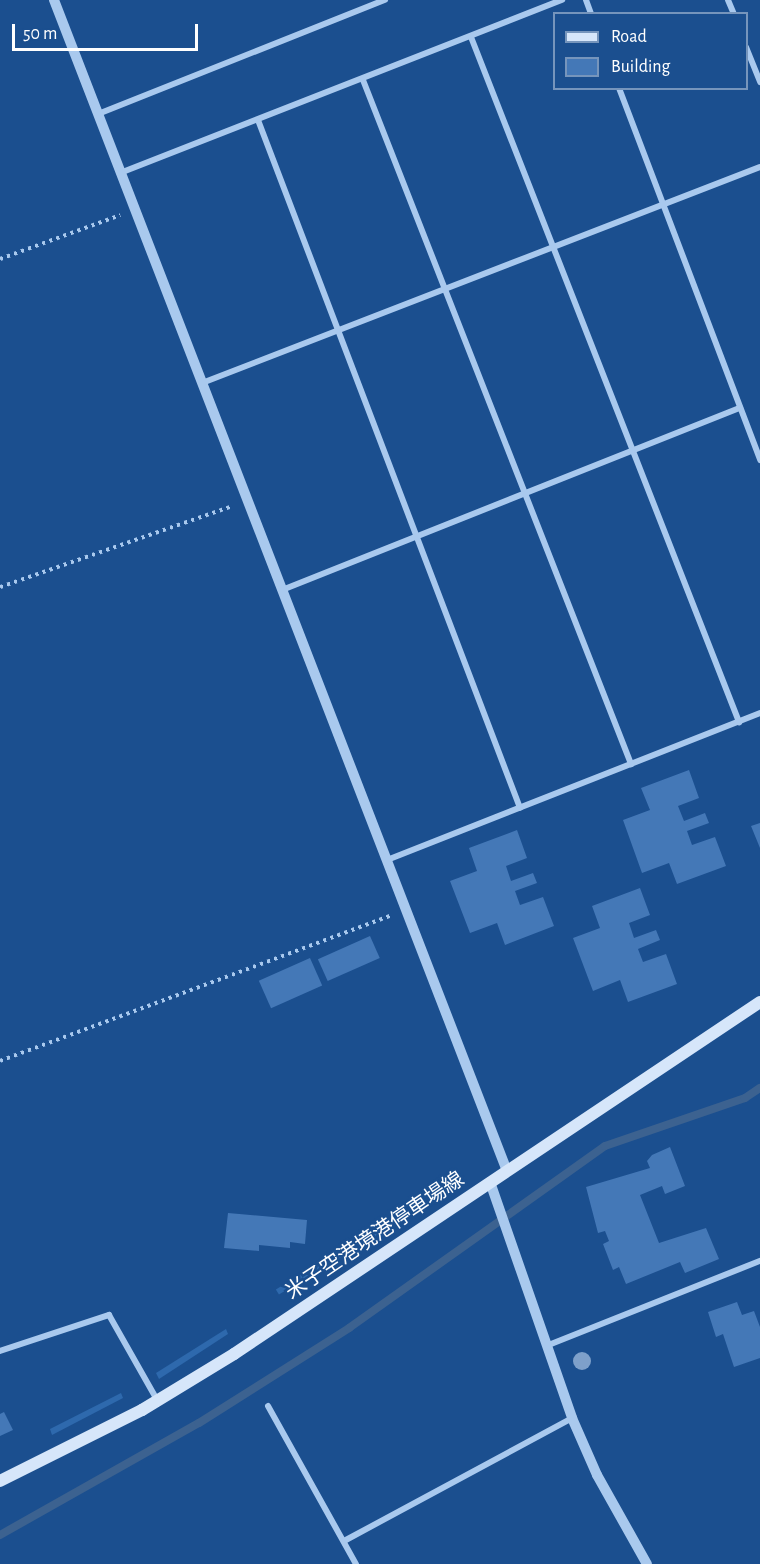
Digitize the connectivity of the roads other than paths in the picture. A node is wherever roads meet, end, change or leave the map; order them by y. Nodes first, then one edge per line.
1 (54, 0) edge
2 (385, 0) edge
3 (562, 0) edge
4 (471, 36) junction
5 (748, 50) edge
6 (363, 80) junction
7 (760, 82) edge
8 (620, 90) edge
9 (97, 114) junction
10 (258, 120) junction
11 (760, 167) edge
12 (120, 173) junction
13 (662, 204) junction
14 (551, 246) junction
15 (444, 288) junction
16 (338, 330) junction
17 (202, 383) junction
18 (740, 408) junction
19 (632, 451) junction
20 (760, 460) edge
21 (525, 494) junction
22 (417, 537) junction
23 (282, 590) junction
24 (760, 713) edge
25 (739, 722) junction
26 (631, 764) junction
27 (520, 808) junction
28 (387, 860) junction
29 (760, 1002) edge
30 (507, 1171) junction
31 (490, 1182) junction
32 (760, 1261) edge
33 (544, 1347) junction
34 (0, 1351) edge
35 (157, 1401) junction
36 (268, 1406) dead end
37 (572, 1419) junction
38 (0, 1481) edge
39 (344, 1541) junction
40 (356, 1564) edge
41 (647, 1564) edge

1 - 9 street
2 - 9 street
3 - 4 street
4 - 6 street
4 - 14 street
5 - 7 street
6 - 10 street
6 - 15 street
8 - 13 street
9 - 12 street
10 - 12 street
10 - 16 street
11 - 13 street
12 - 17 street
13 - 14 street
13 - 18 street
14 - 15 street
14 - 19 street
15 - 16 street
15 - 21 street
16 - 17 street
16 - 22 street
17 - 23 street
18 - 19 street
18 - 20 street
19 - 21 street
19 - 25 street
21 - 22 street
21 - 26 street
22 - 23 street
22 - 27 street
23 - 28 street
24 - 25 street
25 - 26 street
26 - 27 street
27 - 28 street
28 - 30 street
29 - 30 main road, 米子空港境港停車場線
30 - 31 main road, 米子空港境港停車場線
31 - 33 street
31 - 35 main road, 米子空港境港停車場線
32 - 33 street
33 - 37 street
34 - 35 street
35 - 38 main road, 米子空港境港停車場線
36 - 39 street
37 - 39 street
37 - 41 street
39 - 40 street

